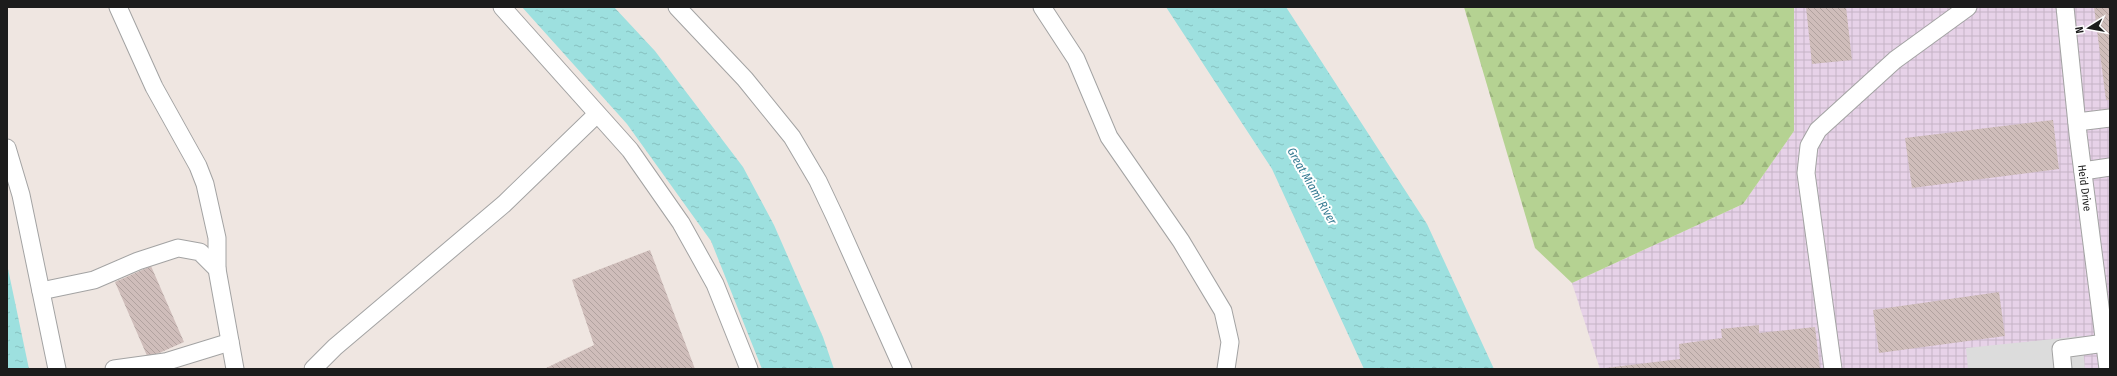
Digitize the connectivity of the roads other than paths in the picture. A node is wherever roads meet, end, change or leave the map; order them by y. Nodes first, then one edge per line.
1 (118, 7) edge
2 (502, 7) edge
3 (677, 7) edge
4 (1042, 7) edge
5 (1968, 7) edge
6 (2065, 7) edge
7 (596, 115) junction
8 (2110, 118) edge
9 (2077, 122) junction
10 (7, 148) edge
11 (2110, 167) edge
12 (2083, 171) junction
13 (217, 269) junction
14 (41, 291) junction
15 (230, 342) junction
16 (2105, 343) junction
17 (57, 369) edge
18 (114, 369) edge
19 (235, 369) edge
20 (313, 369) edge
21 (749, 369) edge
22 (903, 369) edge
23 (1226, 369) edge
24 (1833, 369) edge
25 (2063, 369) edge
26 (2108, 369) edge

1 - 13 street
2 - 7 street
3 - 22 street
4 - 23 street
5 - 24 street
6 - 9 street, Heid Drive
7 - 20 street
7 - 21 street
8 - 9 street
9 - 12 street, Heid Drive
10 - 14 street
11 - 12 street
12 - 16 street, Heid Drive
13 - 14 street
13 - 15 street
14 - 17 street
15 - 18 street
15 - 19 street
16 - 25 street
16 - 26 street, Heid Drive

